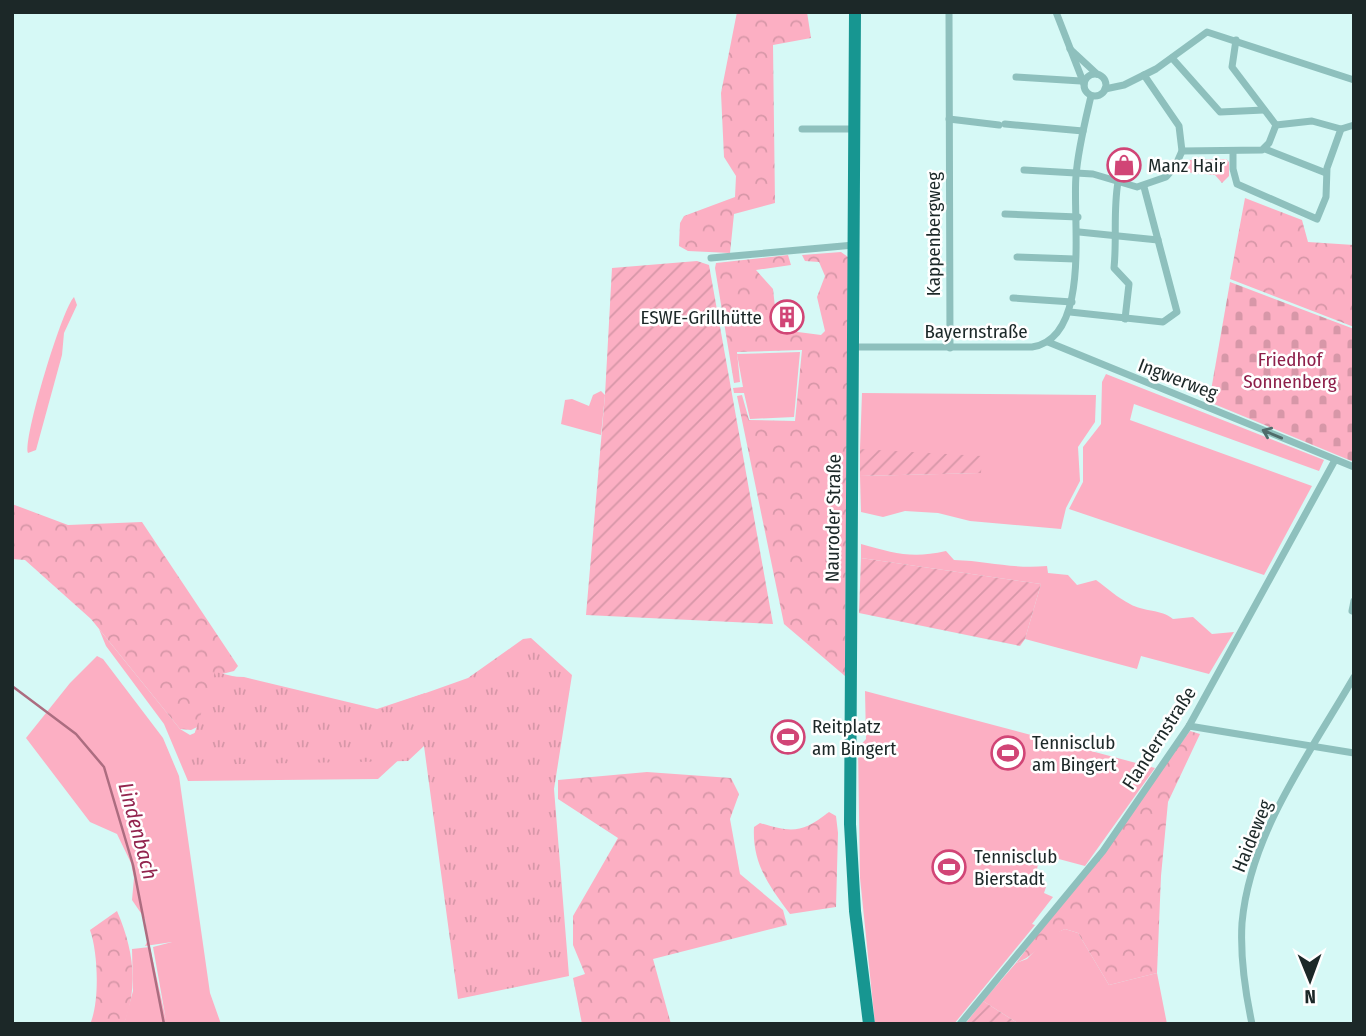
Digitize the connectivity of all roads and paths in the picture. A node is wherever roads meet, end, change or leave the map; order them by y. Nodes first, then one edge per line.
1 (855, 12) edge
2 (949, 12) edge
3 (1056, 12) edge
4 (1236, 40) junction
5 (1069, 48) junction
6 (1172, 58) junction
7 (1097, 74) junction
8 (1144, 75) junction
9 (1016, 77) dead end
10 (1354, 80) edge
11 (1082, 82) junction
12 (1105, 89) junction
13 (1091, 96) junction
14 (1264, 110) junction
15 (949, 119) junction
16 (1276, 125) junction
17 (1354, 125) edge
18 (855, 129) junction
19 (1341, 129) junction
20 (802, 130) dead end
21 (1083, 131) junction
22 (1265, 149) junction
23 (1182, 151) junction
24 (1233, 151) junction
25 (1024, 170) dead end
26 (1076, 173) junction
27 (1326, 173) junction
28 (1118, 182) junction
29 (1144, 187) junction
30 (1005, 214) dead end
31 (1077, 217) junction
32 (1079, 232) junction
33 (1118, 235) junction
34 (1158, 240) junction
35 (855, 245) junction
36 (1017, 257) dead end
37 (711, 258) dead end
38 (1075, 259) junction
39 (1013, 298) dead end
40 (1072, 302) junction
41 (1070, 312) junction
42 (1125, 319) junction
43 (1048, 342) junction
44 (855, 347) junction
45 (950, 348) junction
46 (1335, 460) junction
47 (1354, 467) edge
48 (1354, 601) edge
49 (1352, 611) dead end
50 (1354, 677) edge
51 (1189, 726) junction
52 (1314, 747) junction
53 (1354, 753) edge
54 (869, 1024) edge
55 (960, 1024) edge
56 (1252, 1024) edge

1 - 18 main road, Nauroder Straße
2 - 15 street, Kappenbergweg
3 - 5 street
4 - 6 street
4 - 10 street
4 - 14 street
5 - 7 street
5 - 11 street
6 - 8 street
6 - 14 street
7 - 11 street
7 - 12 street
8 - 12 street
8 - 23 street
9 - 11 street
11 - 13 street
12 - 13 street
13 - 21 street, Bayernstraße
14 - 16 street
15 - 21 street
15 - 45 street, Kappenbergweg
16 - 19 street
16 - 22 street
17 - 19 street
18 - 20 street
18 - 35 main road, Nauroder Straße
19 - 27 street
21 - 26 street, Bayernstraße
22 - 24 street
22 - 27 street
23 - 24 street
23 - 29 street
24 - 27 street
25 - 26 street
26 - 28 street
26 - 31 street, Bayernstraße
28 - 29 street
28 - 33 street
29 - 34 street
30 - 31 street
31 - 32 street, Bayernstraße
32 - 33 street
32 - 38 street, Bayernstraße
33 - 34 street
33 - 42 street
34 - 42 street
35 - 37 street
35 - 44 main road, Nauroder Straße
36 - 38 street
38 - 40 street, Bayernstraße
39 - 40 street, Bayernstraße
40 - 41 street, Bayernstraße
41 - 42 street
41 - 43 street, Bayernstraße
43 - 45 street, Bayernstraße
46 -> 43 street, Ingwerweg
44 - 45 street, Bayernstraße
44 - 54 main road, Nauroder Straße
46 - 47 street
46 - 51 street, Flandernstraße
48 - 49 street
50 - 52 street, Haideweg
51 - 52 street
51 - 55 street, Flandernstraße
52 - 53 street
52 - 56 street, Haideweg

